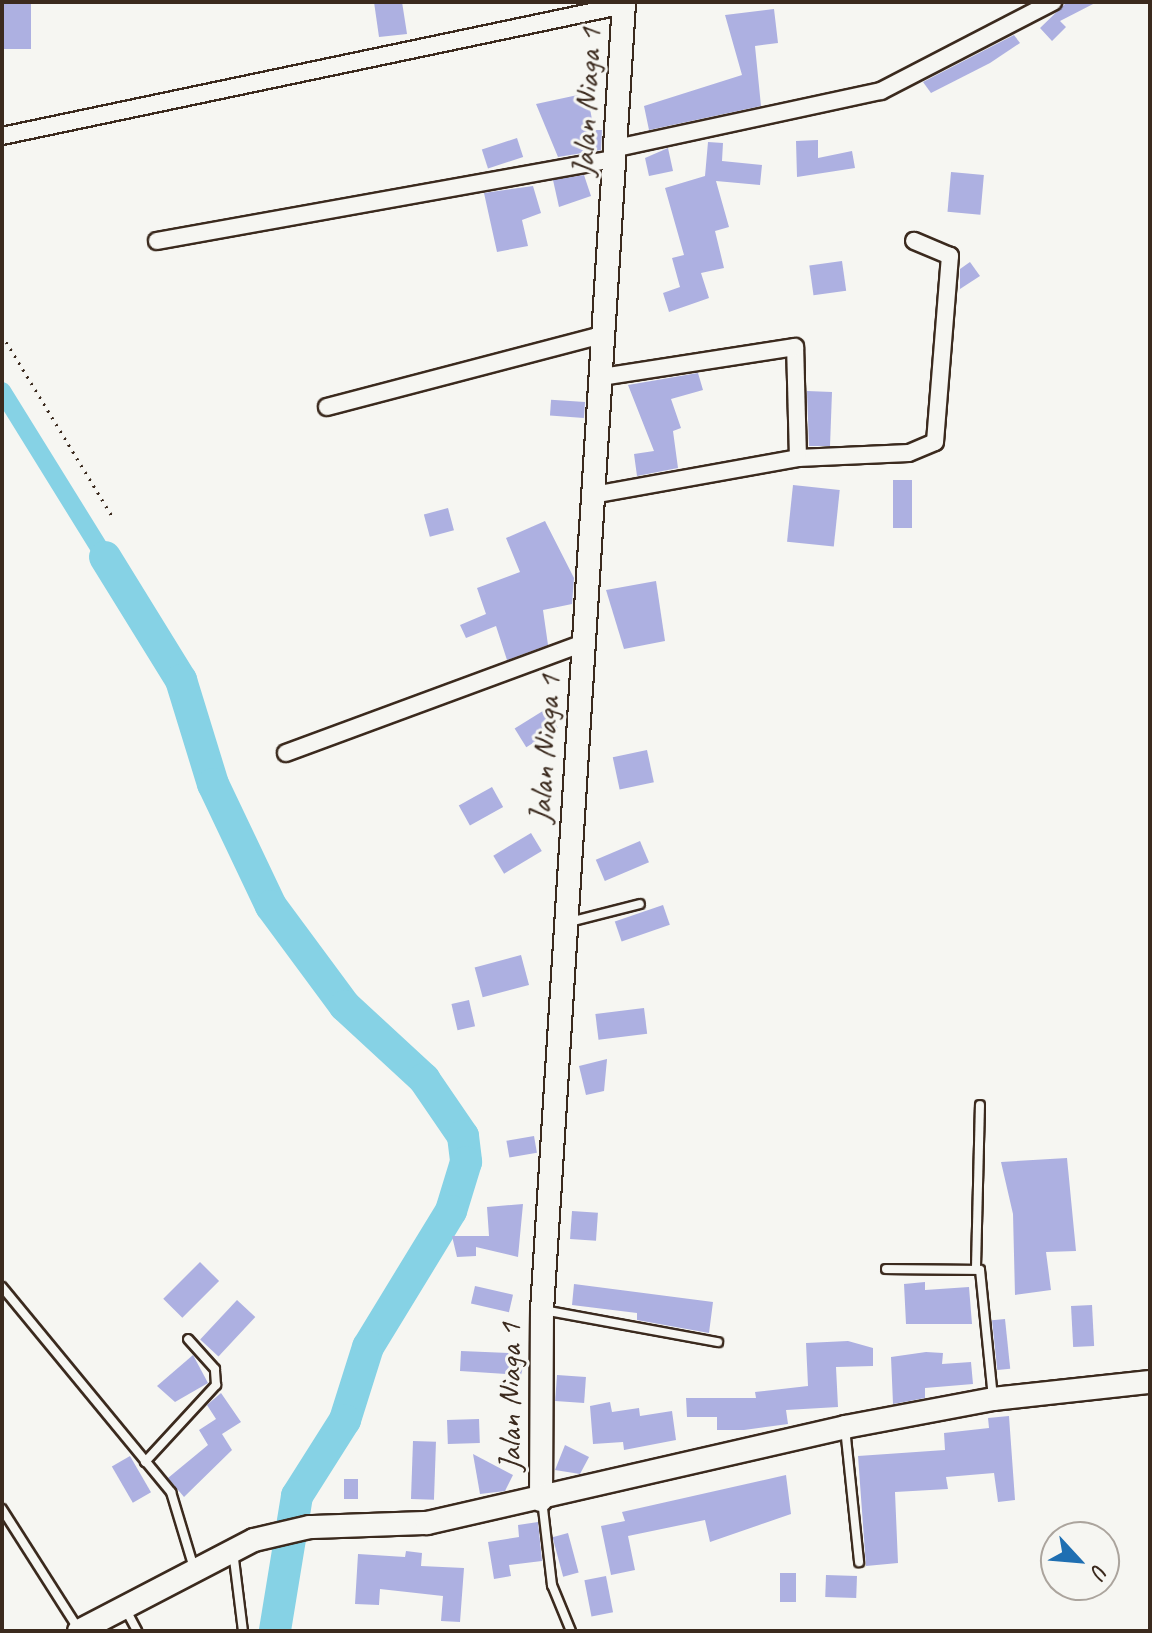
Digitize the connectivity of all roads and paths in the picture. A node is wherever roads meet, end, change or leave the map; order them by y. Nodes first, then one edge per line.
1 (1053, 2) edge
2 (624, 3) edge
3 (2, 136) edge
4 (617, 153) junction
5 (157, 241) dead end
6 (914, 241) dead end
7 (606, 334) junction
8 (2, 335) edge
9 (602, 377) junction
10 (327, 407) dead end
11 (798, 458) junction
12 (593, 495) junction
13 (112, 516) dead end
14 (584, 643) junction
15 (286, 753) dead end
16 (640, 904) dead end
17 (565, 923) junction
18 (980, 1105) dead end
19 (976, 1267) junction
20 (886, 1269) dead end
21 (2, 1287) edge
22 (542, 1310) junction
23 (188, 1339) dead end
24 (718, 1342) dead end
25 (1150, 1382) edge
26 (993, 1399) junction
27 (845, 1427) junction
28 (145, 1462) junction
29 (541, 1500) junction
30 (2, 1509) edge
31 (231, 1547) junction
32 (859, 1562) dead end
33 (194, 1568) junction
34 (126, 1610) junction
35 (79, 1631) edge
36 (137, 1631) edge
37 (243, 1631) edge
38 (571, 1631) edge

1 - 4 street
2 - 3 street
2 - 4 street, Jalan Niaga 1
4 - 5 street
4 - 7 street, Jalan Niaga 1
6 - 11 street
7 - 9 street, Jalan Niaga 1
7 - 10 street
8 - 13 path
9 - 11 street
9 - 12 street, Jalan Niaga 1
11 - 12 street
12 - 14 street, Jalan Niaga 1
14 - 15 street
14 - 17 street, Jalan Niaga 1
16 - 17 lane
17 - 22 street, Jalan Niaga 1
18 - 19 lane
19 - 20 lane
19 - 26 lane
21 - 28 lane
22 - 24 lane
22 - 29 street, Jalan Niaga 1
23 - 28 lane
25 - 26 street
26 - 27 street
27 - 29 street
27 - 32 lane
28 - 33 lane
29 - 31 street
29 - 38 lane
30 - 35 lane
31 - 33 street
31 - 37 lane
33 - 34 street
34 - 35 street
34 - 36 lane

